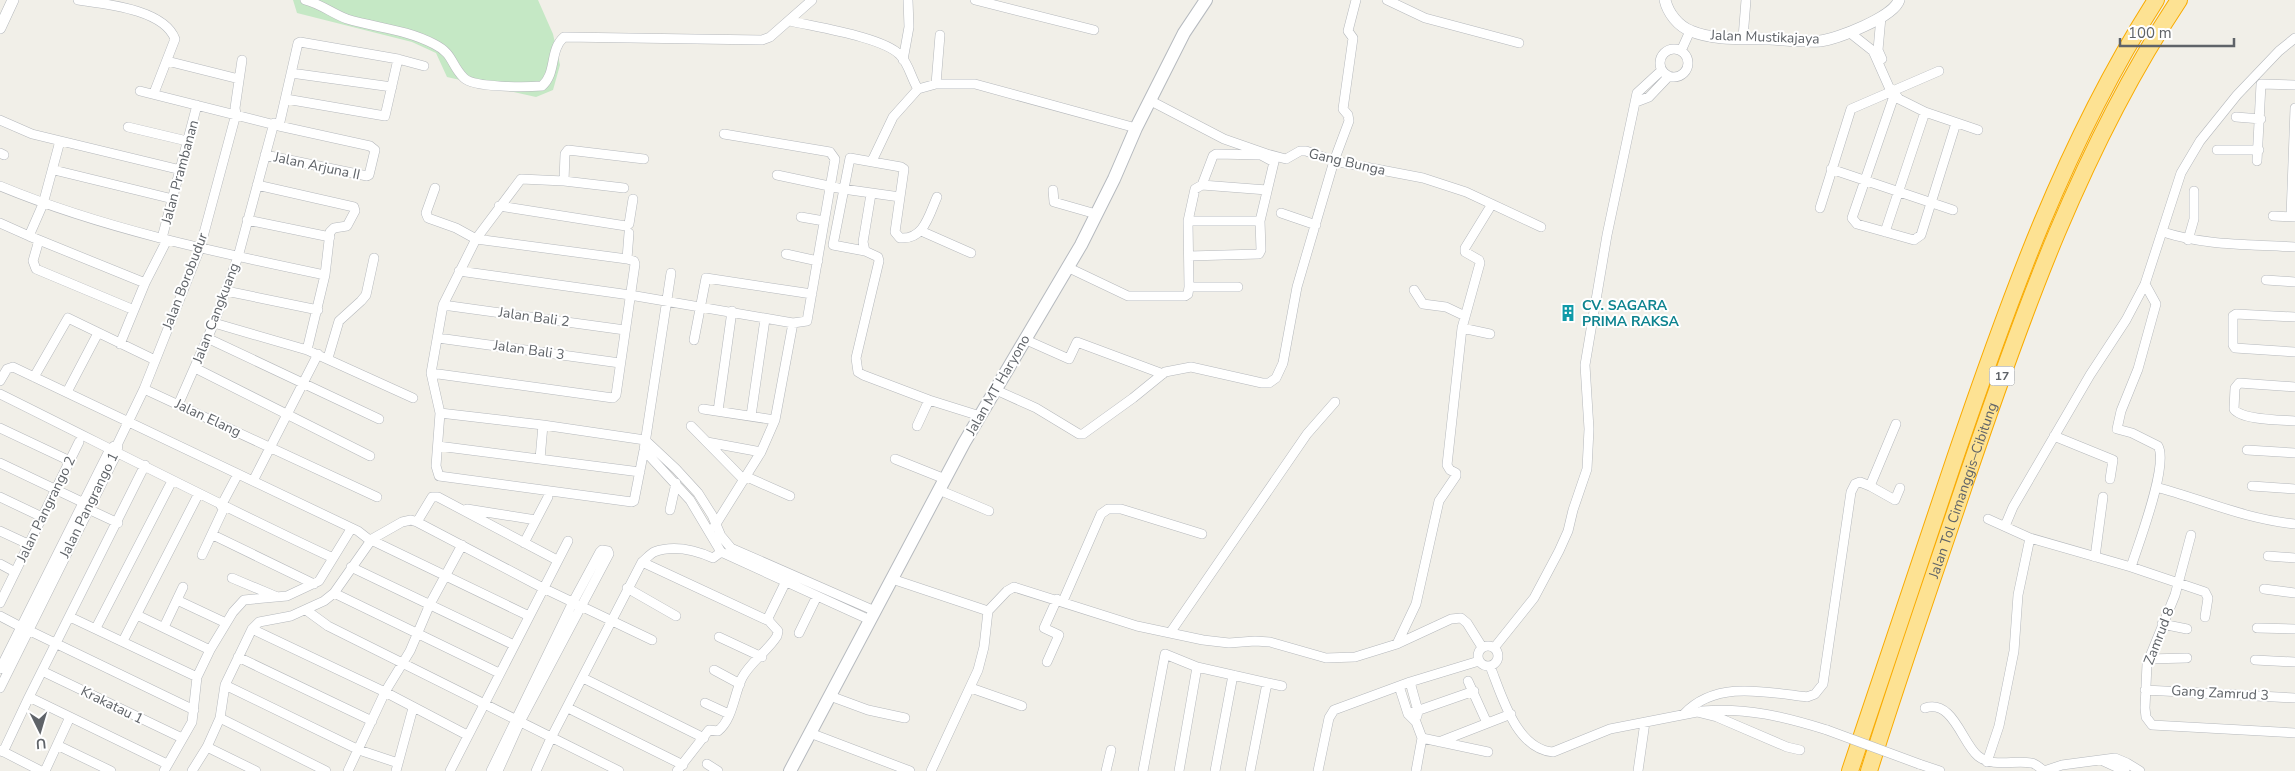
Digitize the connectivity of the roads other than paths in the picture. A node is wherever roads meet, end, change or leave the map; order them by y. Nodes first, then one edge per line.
1 (13, 0) edge
2 (78, 0) edge
3 (305, 0) edge
4 (812, 0) edge
5 (908, 0) edge
6 (975, 0) edge
7 (1206, 0) edge
8 (1356, 0) edge
9 (1387, 0) edge
10 (1665, 0) edge
11 (1746, 0) edge
12 (1899, 0) edge
13 (2156, 0) edge
14 (2180, 0) edge
15 (117, 2) edge
16 (1881, 18) junction
17 (790, 21) junction
18 (0, 28) edge
19 (1094, 30) dead end
20 (1690, 31) junction
21 (1849, 32) junction
22 (940, 35) dead end
23 (1743, 38) junction
24 (2295, 38) edge
25 (1519, 43) dead end
26 (1681, 51) junction
27 (398, 59) junction
28 (242, 60) dead end
29 (903, 60) junction
30 (167, 61) junction
31 (424, 66) dead end
32 (1939, 71) dead end
33 (291, 73) junction
34 (1665, 73) junction
35 (239, 79) junction
36 (936, 84) junction
37 (2295, 85) edge
38 (392, 88) junction
39 (918, 89) junction
40 (140, 91) dead end
41 (1894, 91) junction
42 (154, 93) junction
43 (286, 99) junction
44 (1151, 102) junction
45 (197, 105) junction
46 (2295, 108) edge
47 (1925, 112) junction
48 (236, 114) junction
49 (2236, 117) dead end
50 (2261, 119) junction
51 (0, 120) edge
52 (1956, 123) junction
53 (276, 125) junction
54 (128, 127) dead end
55 (1136, 128) junction
56 (1978, 130) dead end
57 (724, 134) dead end
58 (60, 141) junction
59 (187, 141) junction
60 (2217, 150) dead end
61 (2259, 150) junction
62 (266, 154) junction
63 (644, 159) dead end
64 (2257, 160) dead end
65 (872, 161) junction
66 (1334, 161) junction
67 (54, 170) junction
68 (181, 170) junction
69 (1831, 170) junction
70 (776, 175) dead end
71 (1865, 180) junction
72 (564, 181) junction
73 (257, 185) junction
74 (1202, 185) junction
75 (0, 186) edge
76 (830, 186) junction
77 (435, 188) dead end
78 (624, 188) dead end
79 (843, 189) junction
80 (1053, 190) dead end
81 (1267, 190) junction
82 (2194, 191) dead end
83 (1898, 192) junction
84 (871, 194) junction
85 (900, 197) junction
86 (937, 197) dead end
87 (173, 199) junction
88 (633, 199) dead end
89 (1931, 202) junction
90 (43, 204) junction
91 (1492, 204) junction
92 (499, 206) junction
93 (1820, 208) dead end
94 (1953, 210) dead end
95 (1281, 213) dead end
96 (1096, 214) junction
97 (2273, 216) dead end
98 (2293, 216) edge
99 (801, 217) dead end
100 (247, 220) junction
101 (824, 221) junction
102 (1188, 221) junction
103 (1260, 221) junction
104 (0, 222) edge
105 (1316, 225) junction
106 (1541, 226) dead end
107 (921, 231) junction
108 (1885, 232) junction
109 (2163, 232) junction
110 (629, 233) dead end
111 (29, 236) junction
112 (330, 237) junction
113 (476, 238) junction
114 (164, 239) junction
115 (39, 240) junction
116 (2188, 240) junction
117 (2295, 247) edge
118 (200, 248) junction
119 (865, 251) junction
120 (786, 254) dead end
121 (971, 254) dead end
122 (1189, 256) junction
123 (238, 257) junction
124 (374, 258) dead end
125 (627, 259) junction
126 (818, 261) junction
127 (1067, 267) junction
128 (459, 271) junction
129 (670, 273) dead end
130 (325, 275) junction
131 (2266, 280) dead end
132 (2295, 282) edge
133 (145, 283) junction
134 (2145, 284) junction
135 (1189, 287) junction
136 (1238, 288) dead end
137 (1414, 290) dead end
138 (226, 291) junction
139 (812, 294) junction
140 (630, 295) junction
141 (666, 300) junction
142 (443, 305) junction
143 (699, 306) junction
144 (134, 310) junction
145 (318, 310) junction
146 (732, 312) junction
147 (1465, 316) junction
148 (2295, 317) edge
149 (765, 319) junction
150 (214, 323) junction
151 (793, 323) junction
152 (1462, 328) junction
153 (625, 330) junction
154 (98, 333) junction
155 (1490, 334) dead end
156 (207, 338) junction
157 (438, 338) junction
158 (694, 340) dead end
159 (1024, 340) junction
160 (120, 344) junction
161 (308, 350) junction
162 (2295, 352) edge
163 (318, 354) junction
164 (328, 358) junction
165 (155, 360) junction
166 (620, 363) junction
167 (195, 368) junction
168 (431, 373) junction
169 (1163, 374) junction
170 (34, 377) junction
171 (0, 381) edge
172 (304, 383) junction
173 (2295, 386) edge
174 (144, 389) junction
175 (996, 390) junction
176 (67, 392) junction
177 (0, 394) edge
178 (414, 398) dead end
179 (929, 400) junction
180 (1335, 402) dead end
181 (178, 404) junction
182 (703, 409) dead end
183 (718, 411) junction
184 (440, 413) junction
185 (289, 415) junction
186 (751, 416) junction
187 (980, 416) junction
188 (379, 419) dead end
189 (775, 420) junction
190 (2295, 421) edge
191 (128, 422) junction
192 (1896, 424) dead end
193 (544, 425) junction
194 (691, 426) dead end
195 (917, 426) dead end
196 (0, 428) edge
197 (2054, 436) junction
198 (645, 440) junction
199 (79, 442) dead end
200 (706, 442) junction
201 (118, 443) joint
202 (438, 446) junction
203 (272, 447) junction
204 (644, 450) junction
205 (2247, 450) dead end
206 (113, 451) junction
207 (761, 452) junction
208 (2295, 454) edge
209 (370, 456) dead end
210 (540, 459) junction
211 (895, 459) dead end
212 (70, 461) junction
213 (0, 463) edge
214 (145, 465) junction
215 (640, 472) junction
216 (238, 474) junction
217 (745, 478) junction
218 (2110, 479) dead end
219 (172, 481) junction
220 (253, 482) junction
221 (676, 483) junction
222 (942, 484) junction
223 (1870, 486) junction
224 (2252, 486) dead end
225 (2156, 487) junction
226 (1900, 488) dead end
227 (56, 489) junction
228 (2295, 489) edge
229 (198, 495) junction
230 (790, 496) dead end
231 (0, 497) edge
232 (377, 497) dead end
233 (548, 497) dead end
234 (2104, 497) dead end
235 (85, 506) junction
236 (223, 507) junction
237 (459, 508) junction
238 (670, 510) dead end
239 (989, 511) dead end
240 (42, 517) junction
241 (1988, 519) dead end
242 (536, 520) junction
243 (417, 522) junction
244 (118, 523) junction
245 (716, 524) junction
246 (2295, 524) edge
247 (2006, 526) junction
248 (354, 530) junction
249 (0, 531) edge
250 (710, 533) junction
251 (1202, 534) dead end
252 (213, 535) junction
253 (2191, 535) dead end
254 (2030, 538) junction
255 (370, 539) junction
256 (568, 541) dead end
257 (524, 543) junction
258 (28, 544) junction
259 (462, 545) junction
260 (721, 552) junction
261 (202, 556) dead end
262 (2268, 556) dead end
263 (2094, 557) junction
264 (333, 558) junction
265 (2295, 558) edge
266 (557, 560) junction
267 (642, 562) junction
268 (0, 564) edge
269 (351, 567) junction
270 (2130, 567) junction
271 (15, 572) junction
272 (790, 573) junction
273 (445, 576) junction
274 (232, 578) dead end
275 (892, 580) junction
276 (785, 582) junction
277 (2177, 583) junction
278 (314, 584) junction
279 (183, 587) dead end
280 (543, 588) junction
281 (627, 588) junction
282 (2264, 589) dead end
283 (334, 593) junction
284 (2295, 594) edge
285 (816, 596) junction
286 (277, 597) junction
287 (1, 600) edge
288 (177, 600) junction
289 (1060, 600) junction
290 (577, 603) junction
291 (430, 604) junction
292 (306, 610) junction
293 (988, 611) junction
294 (137, 615) junction
295 (0, 616) edge
296 (529, 616) junction
297 (676, 616) dead end
298 (873, 616) junction
299 (70, 617) junction
300 (2205, 617) dead end
301 (611, 620) junction
302 (769, 621) junction
303 (226, 623) junction
304 (2162, 624) junction
305 (164, 627) junction
306 (25, 628) junction
307 (96, 628) junction
308 (2257, 628) dead end
309 (252, 629) junction
310 (2187, 629) dead end
311 (2295, 629) edge
312 (800, 633) dead end
313 (1170, 633) junction
314 (417, 634) junction
315 (719, 636) dead end
316 (652, 640) dead end
317 (123, 641) junction
318 (56, 643) junction
319 (1397, 644) junction
320 (514, 645) junction
321 (1482, 648) junction
322 (1494, 648) junction
323 (210, 650) junction
324 (238, 657) junction
325 (762, 657) junction
326 (2148, 658) junction
327 (2187, 658) dead end
328 (2255, 660) dead end
329 (1479, 661) junction
330 (1047, 662) dead end
331 (2295, 662) edge
332 (401, 663) junction
333 (1490, 666) junction
334 (1197, 667) junction
335 (0, 669) edge
336 (714, 670) dead end
337 (42, 671) junction
338 (500, 673) junction
339 (1233, 675) junction
340 (197, 677) junction
341 (583, 678) junction
342 (1468, 681) dead end
343 (1410, 682) junction
344 (1267, 683) junction
345 (740, 684) junction
346 (225, 685) junction
347 (1282, 686) dead end
348 (1399, 686) junction
349 (0, 688) edge
350 (971, 688) junction
351 (2145, 690) junction
352 (1474, 691) junction
353 (385, 692) junction
354 (830, 696) junction
355 (29, 698) junction
356 (2295, 698) edge
357 (705, 703) dead end
358 (484, 704) junction
359 (1022, 706) dead end
360 (413, 708) junction
361 (568, 708) junction
362 (1925, 708) dead end
363 (194, 710) junction
364 (1418, 711) junction
365 (1696, 712) junction
366 (729, 714) junction
367 (1408, 714) junction
368 (1511, 714) junction
369 (1683, 714) junction
370 (70, 717) junction
371 (220, 718) junction
372 (905, 718) dead end
373 (372, 721) junction
374 (518, 721) junction
375 (1416, 722) junction
376 (1645, 722) junction
377 (1488, 723) junction
378 (810, 733) junction
379 (2295, 733) edge
380 (467, 735) junction
381 (182, 738) junction
382 (551, 738) junction
383 (704, 738) junction
384 (1422, 738) junction
385 (1439, 742) junction
386 (57, 745) junction
387 (207, 747) junction
388 (359, 750) junction
389 (1111, 750) dead end
390 (1800, 750) dead end
391 (2, 751) edge
392 (1488, 752) dead end
393 (2103, 761) junction
394 (1987, 762) junction
395 (706, 764) dead end
396 (397, 767) edge
397 (165, 768) edge
398 (313, 768) edge
399 (680, 768) edge
400 (539, 770) edge
401 (43, 771) edge
402 (110, 771) edge
403 (192, 771) edge
404 (256, 771) edge
405 (326, 771) edge
406 (348, 771) edge
407 (450, 771) edge
408 (491, 771) edge
409 (498, 771) edge
410 (619, 771) edge
411 (718, 771) edge
412 (790, 771) edge
413 (910, 771) edge
414 (931, 771) edge
415 (1106, 771) edge
416 (1143, 771) edge
417 (1179, 771) edge
418 (1215, 771) edge
419 (1250, 771) edge
420 (1318, 771) edge
421 (1416, 771) edge
422 (1638, 771) edge
423 (1850, 771) edge
424 (1869, 771) edge
425 (1940, 771) edge
426 (2043, 771) edge
427 (2125, 771) edge
428 (2139, 771) edge

1 - 18 street
2 - 15 street
3 - 17 street
4 - 17 street
5 - 29 street
6 - 19 street
7 - 44 main road, Jalan MT Haryono
8 - 66 street
9 - 25 street
10 - 20 street, Jalan Mustikajaya
11 - 23 street
12 - 16 street, Jalan Mustikajaya
13 - 423 highway, Jalan Tol Cimanggis–Cibitung / 17
14 - 424 highway, Jalan Tol Cimanggis–Cibitung / 17
15 - 30 street
16 - 21 street, Jalan Mustikajaya
16 - 41 street
17 - 29 street
20 - 23 street, Jalan Mustikajaya
20 - 26 street
21 - 23 street, Jalan Mustikajaya
21 - 41 street
22 - 36 street
24 - 109 street
26 - 34 street
26 - 34 street
27 - 31 street
27 - 33 street
27 - 38 street
28 - 35 street, Jalan Borobudur
29 - 39 street
30 - 35 street
30 - 42 street
32 - 41 street
33 - 38 street
33 - 43 street
34 - 322 street
35 - 48 street, Jalan Borobudur
36 - 39 street
36 - 55 street
37 - 50 street
38 - 43 street
39 - 65 street
40 - 42 street
41 - 47 street
41 - 69 street
41 - 71 street
42 - 45 street
43 - 53 street
44 - 55 main road, Jalan MT Haryono
44 - 66 street, Gang Bunga
45 - 48 street
45 - 59 street, Jalan Prambanan
46 - 98 street
47 - 52 street
47 - 83 street
48 - 53 street
48 - 118 street, Jalan Borobudur
49 - 50 street
50 - 61 street
51 - 58 street
52 - 56 street
52 - 89 street
53 - 62 street
53 - 62 street, Jalan Arjuna II
54 - 59 street
55 - 96 main road, Jalan MT Haryono
57 - 76 street
58 - 67 street
58 - 68 street
59 - 68 street, Jalan Prambanan
60 - 61 street
61 - 64 street
62 - 73 street
63 - 72 street
65 - 79 street
65 - 85 street
66 - 91 street, Gang Bunga
66 - 105 street
67 - 87 street
67 - 90 street
68 - 87 street, Jalan Prambanan
69 - 71 street
69 - 93 street
70 - 76 street
71 - 83 street
71 - 108 street
72 - 78 street
72 - 92 street
73 - 100 street
73 - 112 street
74 - 81 street
74 - 81 street
74 - 102 street
75 - 90 street, Jalan Cangkuang
76 - 79 street
76 - 101 street
77 - 113 street
79 - 84 street
79 - 119 street
80 - 96 street
81 - 103 street
82 - 116 street
83 - 89 street
83 - 108 street
84 - 85 street
84 - 119 street
85 - 107 street
86 - 107 street
87 - 114 street, Jalan Prambanan
88 - 92 street
89 - 94 street
89 - 108 street
90 - 111 street
90 - 114 street, Jalan Cangkuang
91 - 106 street, Gang Bunga
91 - 147 street
92 - 113 street
95 - 105 street
96 - 127 main road, Jalan MT Haryono
97 - 98 street
99 - 101 street
100 - 112 street
100 - 123 street
101 - 126 street
102 - 103 street
102 - 122 street
103 - 122 street
104 - 111 street
105 - 169 street
107 - 121 street
109 - 116 street
109 - 134 street
110 - 125 street
111 - 115 street
112 - 130 street
113 - 125 street
113 - 128 street
114 - 118 street, Jalan Cangkuang
114 - 133 street, Jalan Prambanan
115 - 133 street
115 - 144 street
116 - 117 street
118 - 123 street, Jalan Cangkuang
118 - 165 street, Jalan Borobudur
119 - 179 street
120 - 126 street
122 - 135 street
123 - 130 street
123 - 138 street, Jalan Cangkuang
124 - 164 street
125 - 140 street
126 - 139 street
127 - 135 street
127 - 159 main road, Jalan MT Haryono
128 - 140 street
128 - 142 street
129 - 141 street
130 - 145 street
131 - 132 street
133 - 144 street, Jalan Prambanan
134 - 197 street
134 - 225 street
135 - 136 street
137 - 147 street
138 - 145 street
138 - 150 street, Jalan Cangkuang
139 - 143 street
139 - 151 street
140 - 141 street
140 - 153 street
141 - 143 street
141 - 198 street
142 - 153 street, Jalan Bali 2
142 - 157 street
143 - 146 street
143 - 158 street
144 - 160 street, Jalan Prambanan
145 - 161 street
146 - 149 street
146 - 183 street
147 - 152 street
148 - 162 street
149 - 151 street
149 - 186 street
150 - 156 street, Jalan Cangkuang
150 - 161 street
151 - 189 street
152 - 155 street
152 - 319 street
153 - 166 street
154 - 160 street
154 - 170 street
154 - 176 street
156 - 167 street, Jalan Cangkuang
156 - 172 street
157 - 166 street, Jalan Bali 3
157 - 168 street
159 - 169 street
159 - 175 main road, Jalan MT Haryono
160 - 165 street
161 - 163 street
163 - 164 street
163 - 172 street
164 - 178 street
165 - 174 street, Jalan Borobudur
166 - 168 street
167 - 181 street, Jalan Cangkuang
167 - 185 street
168 - 184 street
169 - 175 street
170 - 171 street
170 - 176 street
172 - 185 street
172 - 188 street
173 - 190 street
174 - 181 street, Jalan Elang
174 - 191 street, Jalan Borobudur
175 - 187 main road, Jalan MT Haryono
176 - 191 street
177 - 206 street
179 - 187 street
179 - 195 street
180 - 313 street
181 - 203 street, Jalan Elang
182 - 183 street
183 - 186 street
184 - 193 street
184 - 202 street
185 - 203 street
185 - 209 street
186 - 189 street
187 - 222 main road, Jalan MT Haryono
189 - 207 street
191 - 201 street, Jalan Borobudur
191 - 216 street
192 - 223 street
193 - 198 street
193 - 210 street
194 - 200 street
196 - 212 street
197 - 218 street
197 - 247 street
198 - 204 street
198 - 245 street
199 - 212 street, Jalan Pangrango 2
200 - 207 street
200 - 217 street
201 - 206 street, Jalan Pangrango 1
202 - 210 street
202 - 215 street
203 - 220 street
203 - 232 street, Jalan Elang
204 - 215 street
204 - 221 street
205 - 208 street
206 - 214 street
206 - 235 street, Jalan Pangrango 1
207 - 217 street
210 - 215 street
211 - 222 street
212 - 227 street, Jalan Pangrango 2
213 - 227 street
214 - 219 street
214 - 244 street
216 - 220 street
216 - 236 street
217 - 230 street
217 - 245 street
219 - 229 street
219 - 307 street
220 - 248 street
221 - 238 street
221 - 250 street
222 - 239 street
222 - 275 main road, Jalan MT Haryono
223 - 226 street
223 - 369 street
224 - 228 street
225 - 246 street
225 - 270 street
227 - 235 street
227 - 240 street, Jalan Pangrango 2
229 - 236 street
229 - 294 street
231 - 240 street
233 - 242 street
234 - 263 street
235 - 244 street
235 - 306 street, Jalan Pangrango 1
236 - 252 street
236 - 264 street
237 - 242 street
237 - 243 street
237 - 257 street
240 - 258 street, Jalan Pangrango 2
241 - 247 street
242 - 257 street
243 - 255 street
243 - 259 street
244 - 299 street
245 - 250 street
245 - 272 street
247 - 254 street
248 - 255 street
248 - 264 street
249 - 258 street
250 - 260 street
251 - 289 street
252 - 261 street
252 - 278 street
253 - 277 street, Zamrud 8
254 - 263 street
254 - 394 street
255 - 269 street
255 - 273 street
256 - 266 street
257 - 266 street
258 - 271 street, Jalan Pangrango 2
259 - 273 street
259 - 280 street
260 - 267 street
260 - 276 street
262 - 265 street
263 - 270 street
264 - 278 street
266 - 280 street
267 - 281 street
267 - 302 street
268 - 271 street
269 - 283 street
269 - 291 street
270 - 277 street
271 - 287 street, Jalan Pangrango 2
272 - 276 street
272 - 298 street
273 - 291 street
273 - 296 street
274 - 286 street
275 - 293 street
275 - 298 main road, Jalan MT Haryono
276 - 285 street
276 - 302 street
277 - 300 street
277 - 304 street, Zamrud 8
278 - 286 street
279 - 288 street
280 - 290 street
280 - 296 street
281 - 297 street
281 - 301 street
282 - 284 street
283 - 292 street
283 - 314 street
285 - 298 street
285 - 312 street
286 - 303 street
288 - 303 street
288 - 305 street
289 - 293 street
289 - 313 street
289 - 330 street
290 - 290 street
290 - 301 street
290 - 374 street
291 - 314 street
291 - 320 street
292 - 309 street
292 - 332 street
293 - 350 street
294 - 305 street
294 - 317 street
295 - 306 street
296 - 320 street
298 - 354 main road, Jalan MT Haryono
299 - 307 street
299 - 318 street
301 - 316 street
301 - 341 street
302 - 325 street
303 - 323 street
304 - 310 street
304 - 326 street, Zamrud 8
305 - 323 street
306 - 318 street
306 - 335 street, Jalan Pangrango 1
306 - 349 street, Jalan Pangrango 1
307 - 317 street
308 - 311 street
309 - 324 street
309 - 353 street
313 - 319 street
314 - 332 street
314 - 338 street
315 - 325 street
317 - 340 street
318 - 337 street
318 - 363 street
319 - 321 street
320 - 338 street
321 - 322 street
321 - 329 street
322 - 333 street
323 - 340 street
324 - 346 street
324 - 373 street
325 - 345 street
326 - 327 street
326 - 351 street, Zamrud 8
328 - 331 street
329 - 333 street
329 - 343 street
332 - 353 street
332 - 358 street
333 - 368 street
334 - 339 street
334 - 416 street
334 - 417 street
336 - 345 street
337 - 355 street
337 - 381 street, Krakatau 1
338 - 358 street
339 - 344 street
339 - 418 street
340 - 363 street
341 - 361 street
341 - 383 street
342 - 352 street
343 - 348 street
343 - 364 street
344 - 347 street
344 - 419 street
345 - 366 street
346 - 371 street
346 - 388 street
348 - 367 street
348 - 420 street
350 - 359 street
350 - 414 street
351 - 356 street, Gang Zamrud 3
351 - 379 street, Zamrud 8
352 - 364 street
352 - 377 street
353 - 360 street
353 - 373 street
354 - 372 street
354 - 378 main road, Jalan MT Haryono
355 - 370 street
355 - 391 street
357 - 366 street
358 - 374 street
358 - 380 street
360 - 380 street
360 - 396 street
361 - 382 street
361 - 399 street
362 - 394 street
363 - 381 street
364 - 367 street
364 - 375 street
365 - 369 street
365 - 390 street
365 - 425 street, bridge
366 - 383 street
367 - 375 street
368 - 376 street
368 - 377 street
369 - 376 street
370 - 386 street
370 - 397 street
371 - 387 street
371 - 398 street
373 - 388 street
374 - 382 street
374 - 408 street
374 - 409 street
375 - 384 street
376 - 422 street
377 - 385 street
378 - 412 main road, Jalan MT Haryono
378 - 413 street
380 - 407 street
381 - 397 street
382 - 400 street
382 - 410 street
383 - 399 street
384 - 385 street
384 - 421 street
385 - 392 street
386 - 401 street
386 - 402 street
387 - 403 street
387 - 404 street
388 - 396 street
388 - 406 street
389 - 415 street
391 - 401 street
393 - 426 street
393 - 427 street
393 - 428 street
394 - 426 street
395 - 411 street
398 - 405 street

